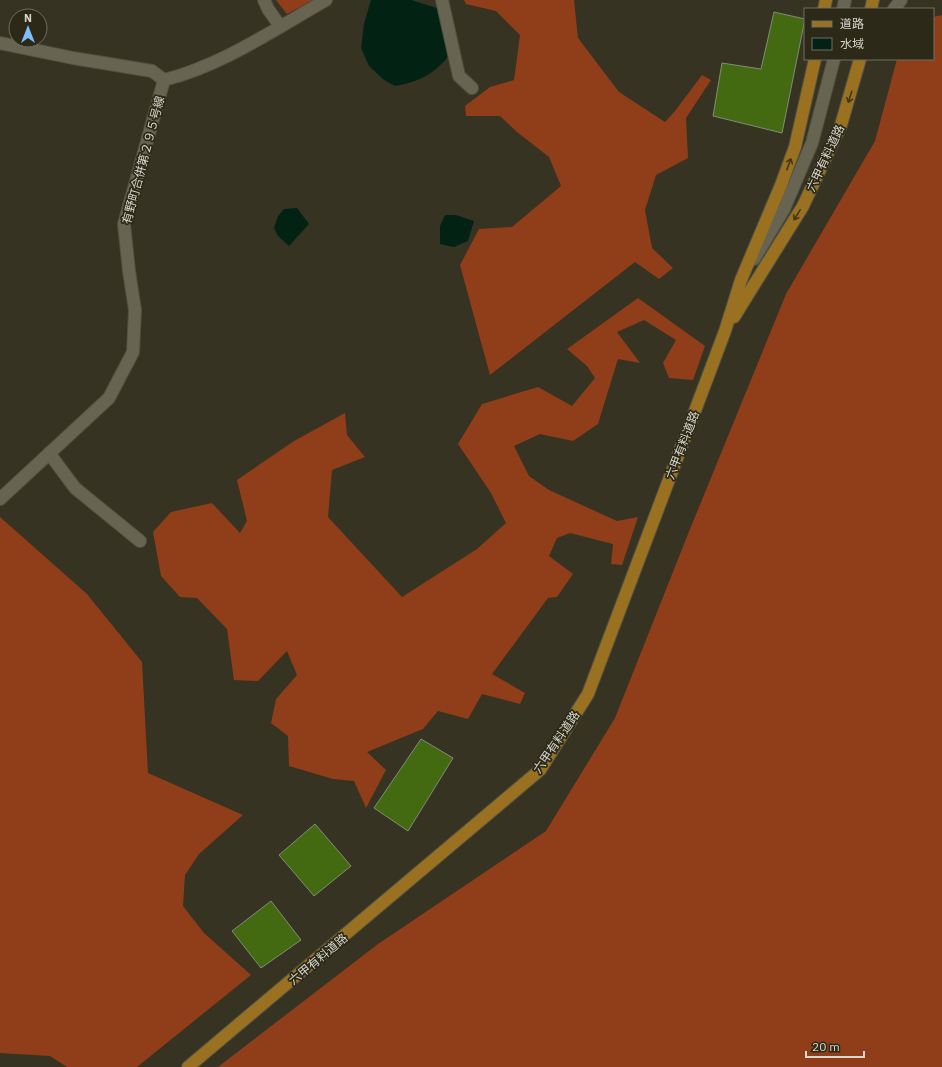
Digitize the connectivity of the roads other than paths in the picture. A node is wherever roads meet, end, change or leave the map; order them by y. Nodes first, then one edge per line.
1 (264, 0) edge
2 (326, 0) edge
3 (442, 0) edge
4 (901, 0) edge
5 (895, 8) edge
6 (280, 26) junction
7 (0, 43) edge
8 (815, 60) edge
9 (834, 60) edge
10 (860, 60) edge
11 (865, 60) edge
12 (856, 75) junction
13 (164, 80) junction
14 (472, 88) dead end
15 (741, 280) junction
16 (725, 331) junction
17 (49, 453) junction
18 (0, 499) edge
19 (140, 541) dead end
20 (188, 1067) edge

1 - 6 street
2 - 6 street
3 - 14 street
4 - 5 street
6 - 13 street
7 - 13 street, 有野町合併第２９５号線
15 -> 8 main road, 六甲有料道路
9 - 15 street
10 - 12 main road, 六甲有料道路
11 - 12 street
12 -> 16 main road, 六甲有料道路
13 - 17 street, 有野町合併第２９５号線
15 - 16 main road, 六甲有料道路
16 - 20 main road, 六甲有料道路
17 - 18 street, 有野町合併第２９５号線
17 - 19 street

